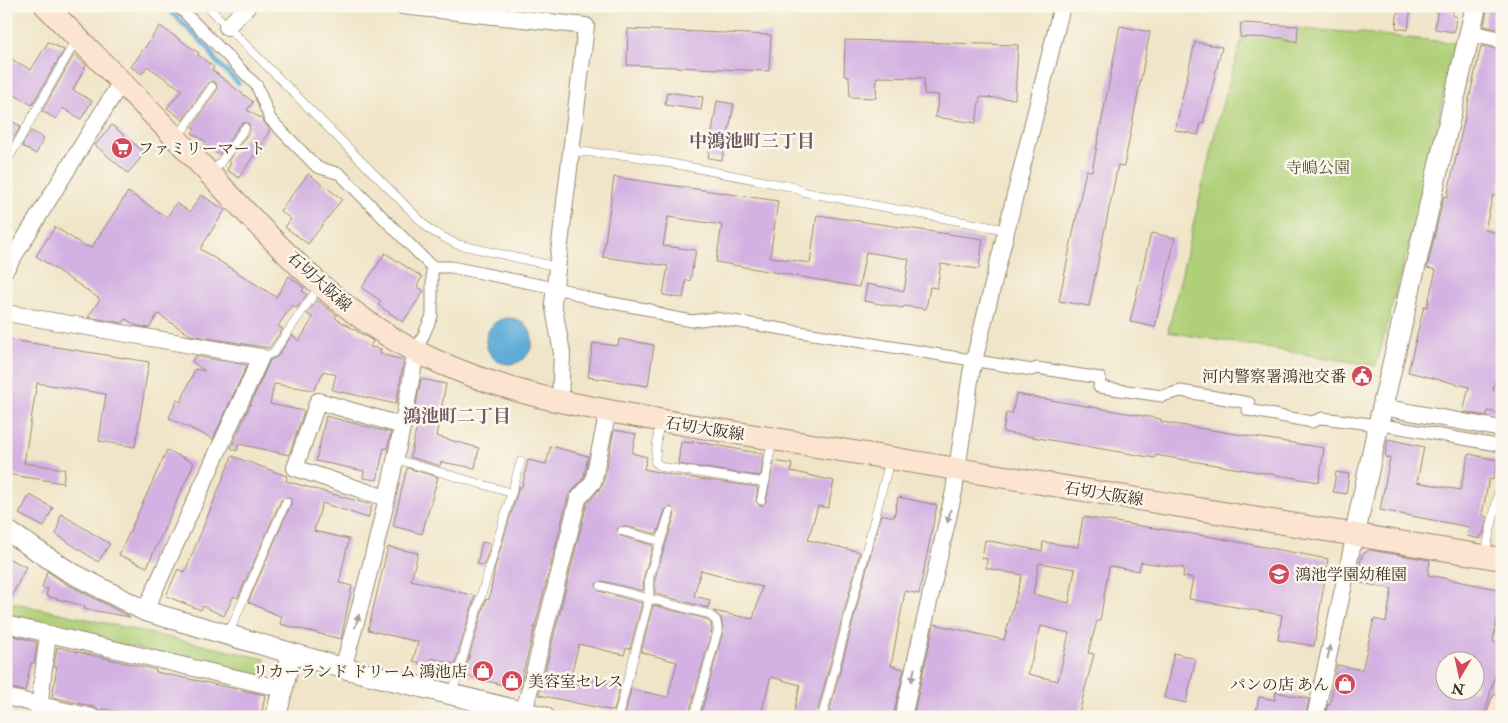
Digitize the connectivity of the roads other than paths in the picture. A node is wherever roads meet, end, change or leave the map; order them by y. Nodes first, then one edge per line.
1 (46, 6) edge
2 (178, 6) edge
3 (207, 6) edge
4 (248, 6) edge
5 (403, 6) edge
6 (1062, 6) edge
7 (1476, 6) edge
8 (227, 27) junction
9 (1469, 33) junction
10 (77, 38) junction
11 (1502, 40) edge
12 (121, 82) junction
13 (212, 87) dead end
14 (245, 128) dead end
15 (177, 138) junction
16 (571, 151) junction
17 (6, 163) edge
18 (211, 175) junction
19 (1007, 230) junction
20 (432, 267) junction
21 (558, 267) junction
22 (6, 269) edge
23 (321, 284) junction
24 (555, 288) junction
25 (6, 313) edge
26 (416, 352) junction
27 (261, 357) junction
28 (974, 361) junction
29 (560, 402) junction
30 (1382, 407) junction
31 (608, 411) junction
32 (659, 420) junction
33 (403, 426) junction
34 (1378, 426) junction
35 (1502, 429) edge
36 (773, 439) junction
37 (1502, 446) edge
38 (891, 458) junction
39 (395, 459) junction
40 (521, 461) dead end
41 (957, 468) junction
42 (766, 476) junction
43 (1502, 478) edge
44 (512, 493) junction
45 (386, 498) junction
46 (760, 500) dead end
47 (286, 502) dead end
48 (670, 512) dead end
49 (6, 530) edge
50 (622, 531) dead end
51 (1355, 534) junction
52 (660, 541) junction
53 (1493, 558) edge
54 (601, 586) dead end
55 (649, 598) junction
56 (145, 611) junction
57 (6, 624) edge
58 (48, 634) junction
59 (228, 634) junction
60 (291, 653) junction
61 (343, 668) junction
62 (283, 688) junction
63 (452, 694) junction
64 (6, 697) edge
65 (1502, 704) edge
66 (476, 708) edge
67 (39, 711) edge
68 (524, 712) junction
69 (92, 717) edge
70 (276, 717) edge
71 (544, 717) edge
72 (618, 717) edge
73 (694, 717) edge
74 (822, 717) edge
75 (903, 717) edge
76 (1315, 717) edge
77 (1498, 717) edge

1 - 10 main road, 石切大阪線
2 - 20 street
3 - 8 lane
4 - 8 street
5 - 16 street
6 - 19 street
7 - 9 street
8 - 21 lane
9 - 11 street
9 - 30 street
10 - 12 main road, 石切大阪線
10 - 17 lane
12 - 15 main road, 石切大阪線
12 - 22 street
13 - 15 lane
14 - 18 lane
15 - 18 main road, 石切大阪線
16 - 19 lane
16 - 21 street
18 - 23 main road, 石切大阪線
19 - 28 street
20 - 24 street
20 - 26 street
21 - 24 street
23 - 26 main road, 石切大阪線
23 - 27 lane
24 - 28 street
24 - 29 street
25 - 27 street
26 - 29 main road, 石切大阪線
26 - 33 street
27 - 56 street
28 - 34 street
28 - 41 street
29 - 31 main road, 石切大阪線
30 - 34 street
30 - 35 street
31 - 32 main road, 石切大阪線
31 - 68 street
32 - 36 main road, 石切大阪線
32 - 42 lane
33 - 39 street
33 - 45 street
34 - 37 street
34 - 51 street
36 - 38 main road, 石切大阪線
36 - 42 lane
38 - 41 main road, 石切大阪線
38 - 74 lane
39 - 44 lane
39 - 45 street
40 - 44 lane
41 - 51 main road, 石切大阪線
41 -> 75 street
42 - 46 lane
43 - 53 lane
44 - 63 lane
61 -> 45 street
47 - 59 lane
48 - 52 lane
49 - 56 street
50 - 52 lane
51 - 53 main road, 石切大阪線
76 -> 51 street
52 - 55 lane
54 - 55 lane
55 - 72 lane
55 - 73 lane
56 - 59 street
57 - 58 street
58 - 62 street
58 - 67 street
59 - 60 street
60 - 61 street
60 - 62 street
61 - 63 street
62 - 70 street
63 - 66 street
64 - 67 street
65 - 77 main road
66 - 68 street
67 - 69 street
68 - 71 street

